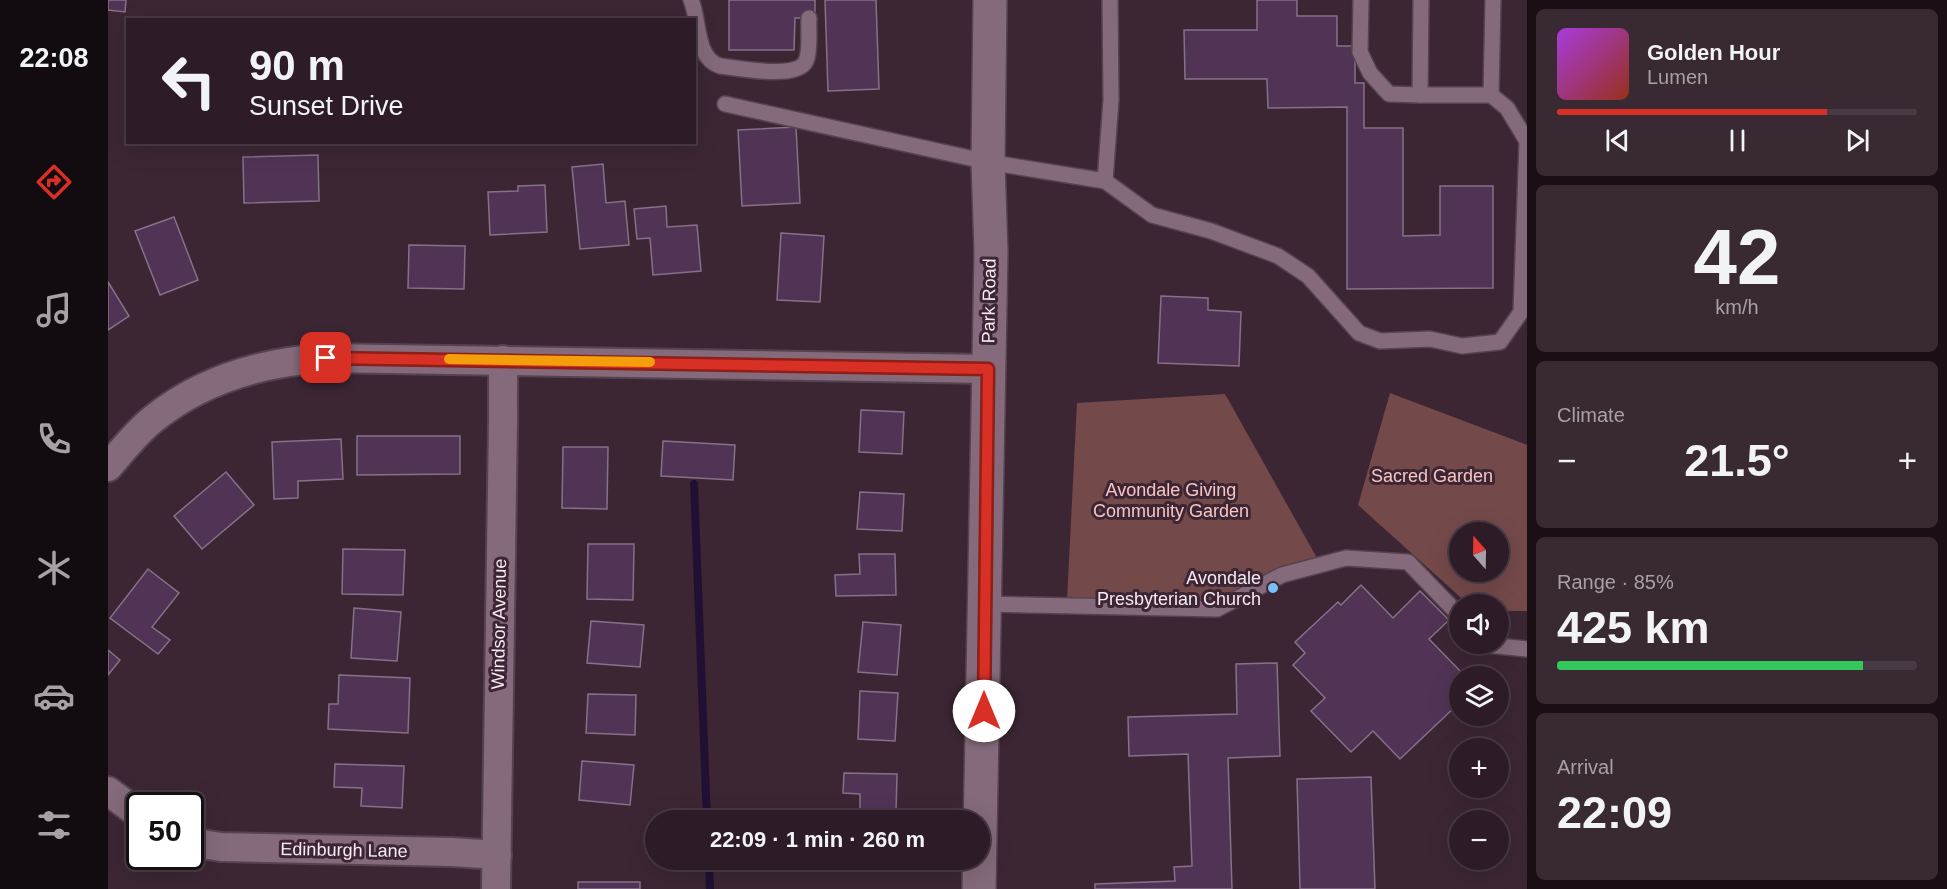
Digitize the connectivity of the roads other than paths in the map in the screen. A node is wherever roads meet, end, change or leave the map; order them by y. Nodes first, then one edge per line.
1 (691, 0) edge
2 (990, 0) edge
3 (1110, 0) edge
4 (1361, 0) edge
5 (1421, 0) edge
6 (1493, 0) edge
7 (695, 18) edge
8 (809, 18) dead end
9 (696, 20) edge
10 (1420, 94) junction
11 (1491, 95) junction
12 (725, 104) dead end
13 (988, 162) junction
14 (1105, 182) junction
15 (502, 360) junction
16 (988, 369) junction
17 (108, 467) edge
18 (984, 604) junction
19 (1449, 605) edge
20 (1509, 647) edge
21 (1527, 649) edge
22 (108, 792) edge
23 (126, 805) edge
24 (204, 844) edge
25 (497, 855) junction
26 (496, 889) edge
27 (979, 889) edge

1 - 7 lane
2 - 13 main road, Park Road
3 - 14 lane
4 - 10 lane
5 - 10 lane
6 - 11 lane
8 - 9 lane
10 - 11 lane
11 - 14 lane
12 - 13 lane
13 - 14 lane
13 - 16 main road, Park Road
15 - 16 street
15 - 17 street
15 - 25 street, Windsor Avenue
16 - 18 main road, Park Road
18 - 19 lane
18 - 27 main road, Park Road
20 - 21 lane
22 - 23 street
24 - 25 street, Edinburgh Lane
25 - 26 street, Windsor Avenue

